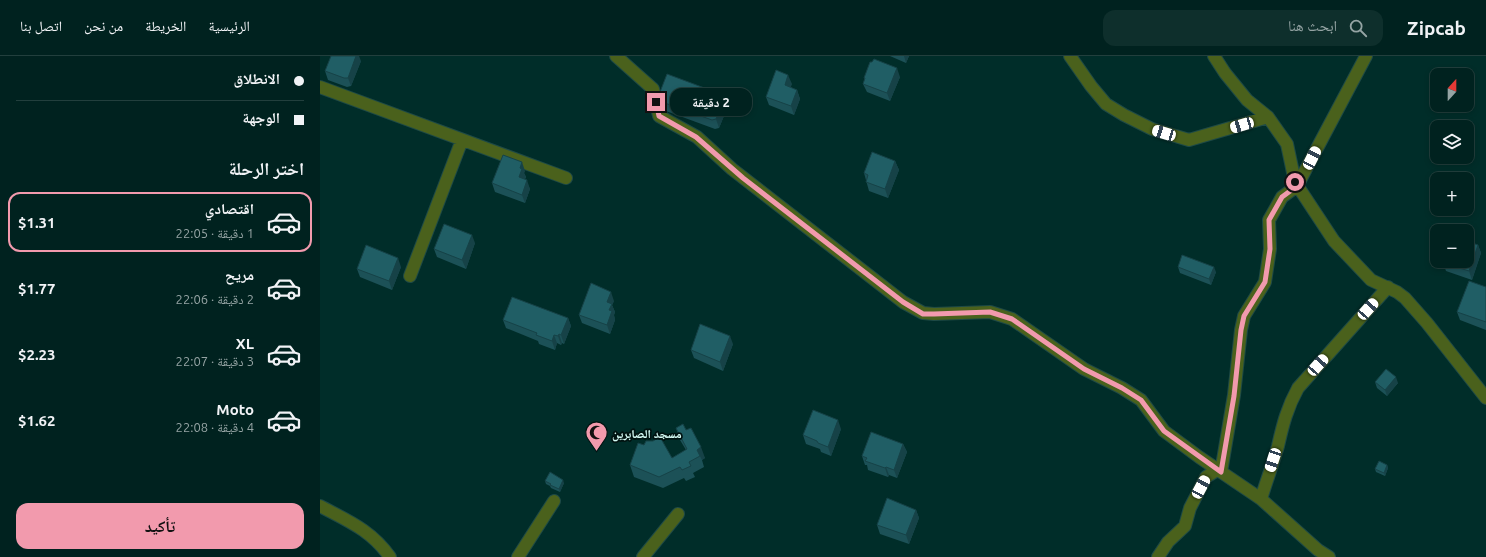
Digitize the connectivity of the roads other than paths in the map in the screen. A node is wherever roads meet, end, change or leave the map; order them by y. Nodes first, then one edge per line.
1 (616, 56) edge
2 (1070, 56) edge
3 (1214, 56) edge
4 (1366, 56) edge
5 (320, 87) edge
6 (1268, 117) junction
7 (462, 140) junction
8 (566, 178) dead end
9 (1297, 186) junction
10 (410, 276) dead end
11 (1388, 287) junction
12 (1486, 398) edge
13 (1219, 471) junction
14 (1261, 499) junction
15 (554, 501) dead end
16 (320, 506) edge
17 (678, 514) dead end
18 (522, 555) edge
19 (390, 557) edge
20 (642, 557) edge
21 (1158, 557) edge
22 (1329, 557) edge

1 - 13 street
2 - 6 street
3 - 6 street
4 - 9 street
5 - 7 street
6 - 9 street
7 - 8 street
7 - 10 street
9 - 11 street
9 - 13 street
11 - 12 street
11 - 14 street
13 - 14 street
13 - 21 street
14 - 22 street
15 - 18 street
16 - 19 street
17 - 20 street

